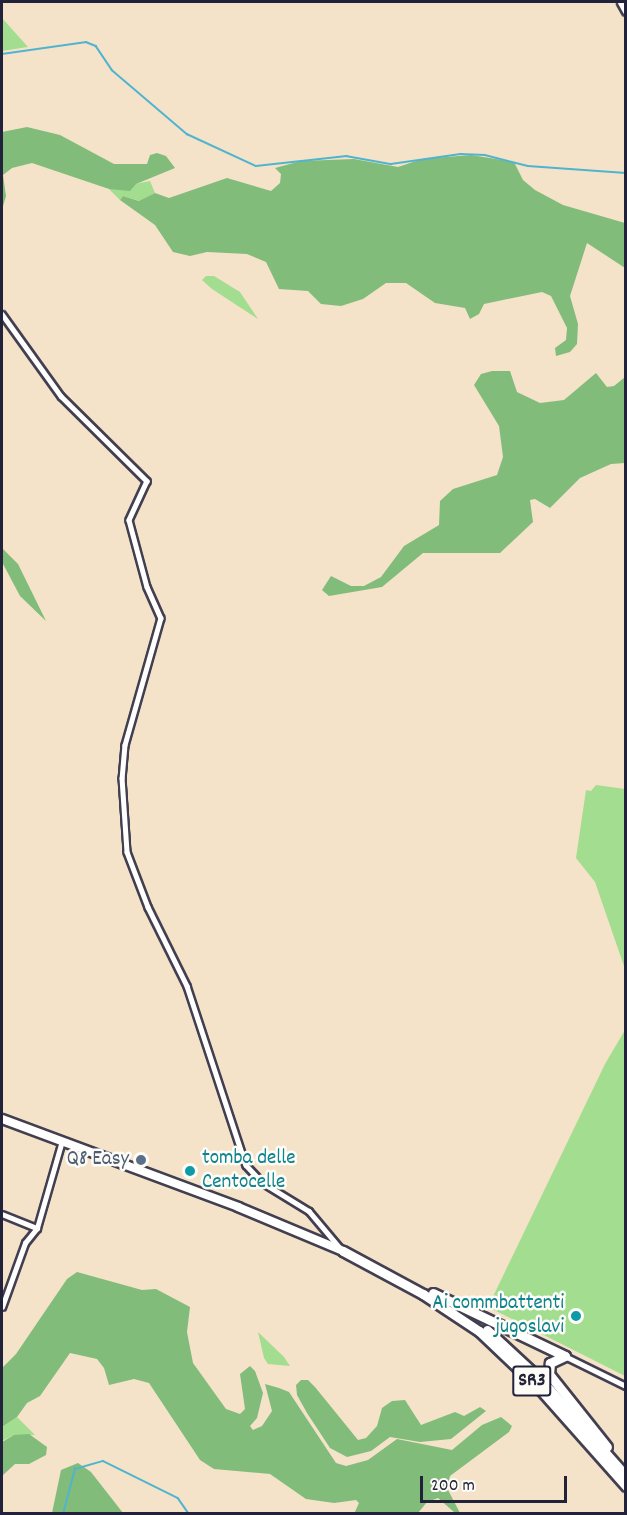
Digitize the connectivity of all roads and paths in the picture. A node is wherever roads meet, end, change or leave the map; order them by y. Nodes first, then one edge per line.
1 (621, 2) edge
2 (626, 11) edge
3 (2, 314) edge
4 (2, 1119) edge
5 (62, 1141) junction
6 (2, 1214) edge
7 (37, 1228) junction
8 (343, 1251) junction
9 (433, 1293) junction
10 (2, 1307) edge
11 (565, 1356) junction
12 (626, 1386) edge
13 (625, 1475) edge
14 (626, 1486) edge

1 - 2 main road
3 - 8 street
4 - 5 main road, SR3
5 - 7 street
5 - 8 main road, SR3
6 - 7 street
7 - 10 street
8 - 9 highway, SR3
8 - 14 highway, SR3
9 - 11 highway
9 - 13 highway, SR3
11 - 12 street
11 - 13 highway

